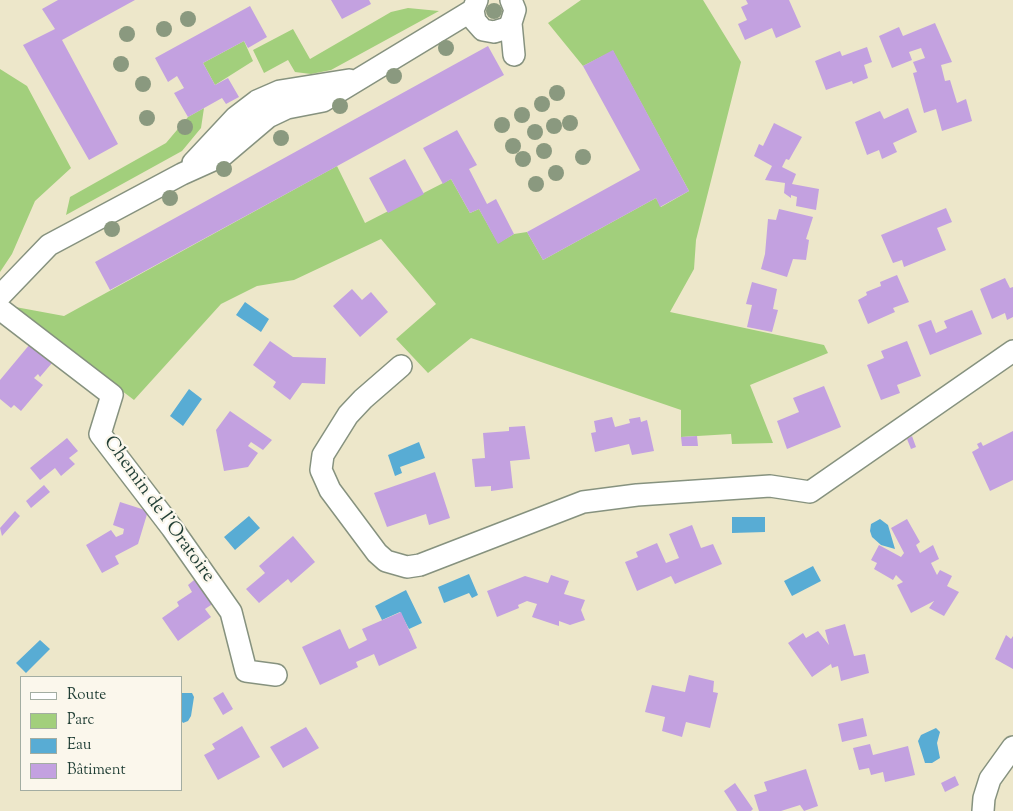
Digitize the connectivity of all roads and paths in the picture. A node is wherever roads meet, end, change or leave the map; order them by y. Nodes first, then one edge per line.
1 (497, 12) edge
2 (0, 296) edge
3 (0, 309) edge
4 (1013, 351) edge
5 (401, 366) dead end
6 (276, 674) dead end
7 (1013, 747) edge
8 (984, 811) edge

1 - 2 street
3 - 6 street, Chemin de l'Oratoire
4 - 5 street
7 - 8 street

